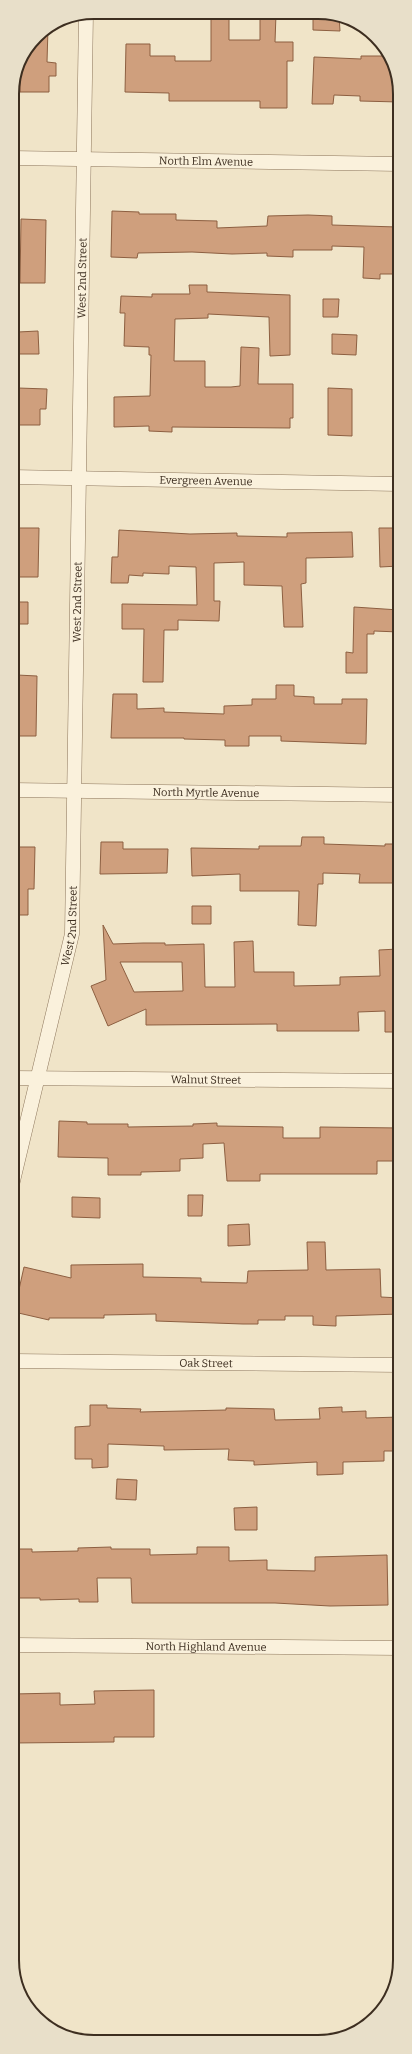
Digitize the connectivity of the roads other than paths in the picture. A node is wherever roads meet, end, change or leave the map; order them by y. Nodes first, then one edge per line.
1 (86, 19) edge
2 (19, 158) edge
3 (84, 159) junction
4 (393, 164) edge
5 (19, 477) edge
6 (79, 478) junction
7 (393, 484) edge
8 (19, 790) edge
9 (74, 791) junction
10 (393, 796) edge
11 (19, 1078) edge
12 (39, 1078) junction
13 (393, 1081) edge
14 (19, 1157) edge
15 (19, 1361) edge
16 (393, 1365) edge
17 (19, 1645) edge
18 (393, 1648) edge

1 - 3 street, West 2nd Street
2 - 3 street, North Elm Avenue
3 - 4 street, North Elm Avenue
3 - 6 street, West 2nd Street
5 - 6 street, Evergreen Avenue
6 - 7 street, Evergreen Avenue
6 - 9 street, West 2nd Street
8 - 9 street, North Myrtle Avenue
9 - 10 street, North Myrtle Avenue
9 - 12 street, West 2nd Street
11 - 12 street, Walnut Street
12 - 13 street, Walnut Street
12 - 14 street, West 2nd Street
15 - 16 street, Oak Street
17 - 18 street, North Highland Avenue

